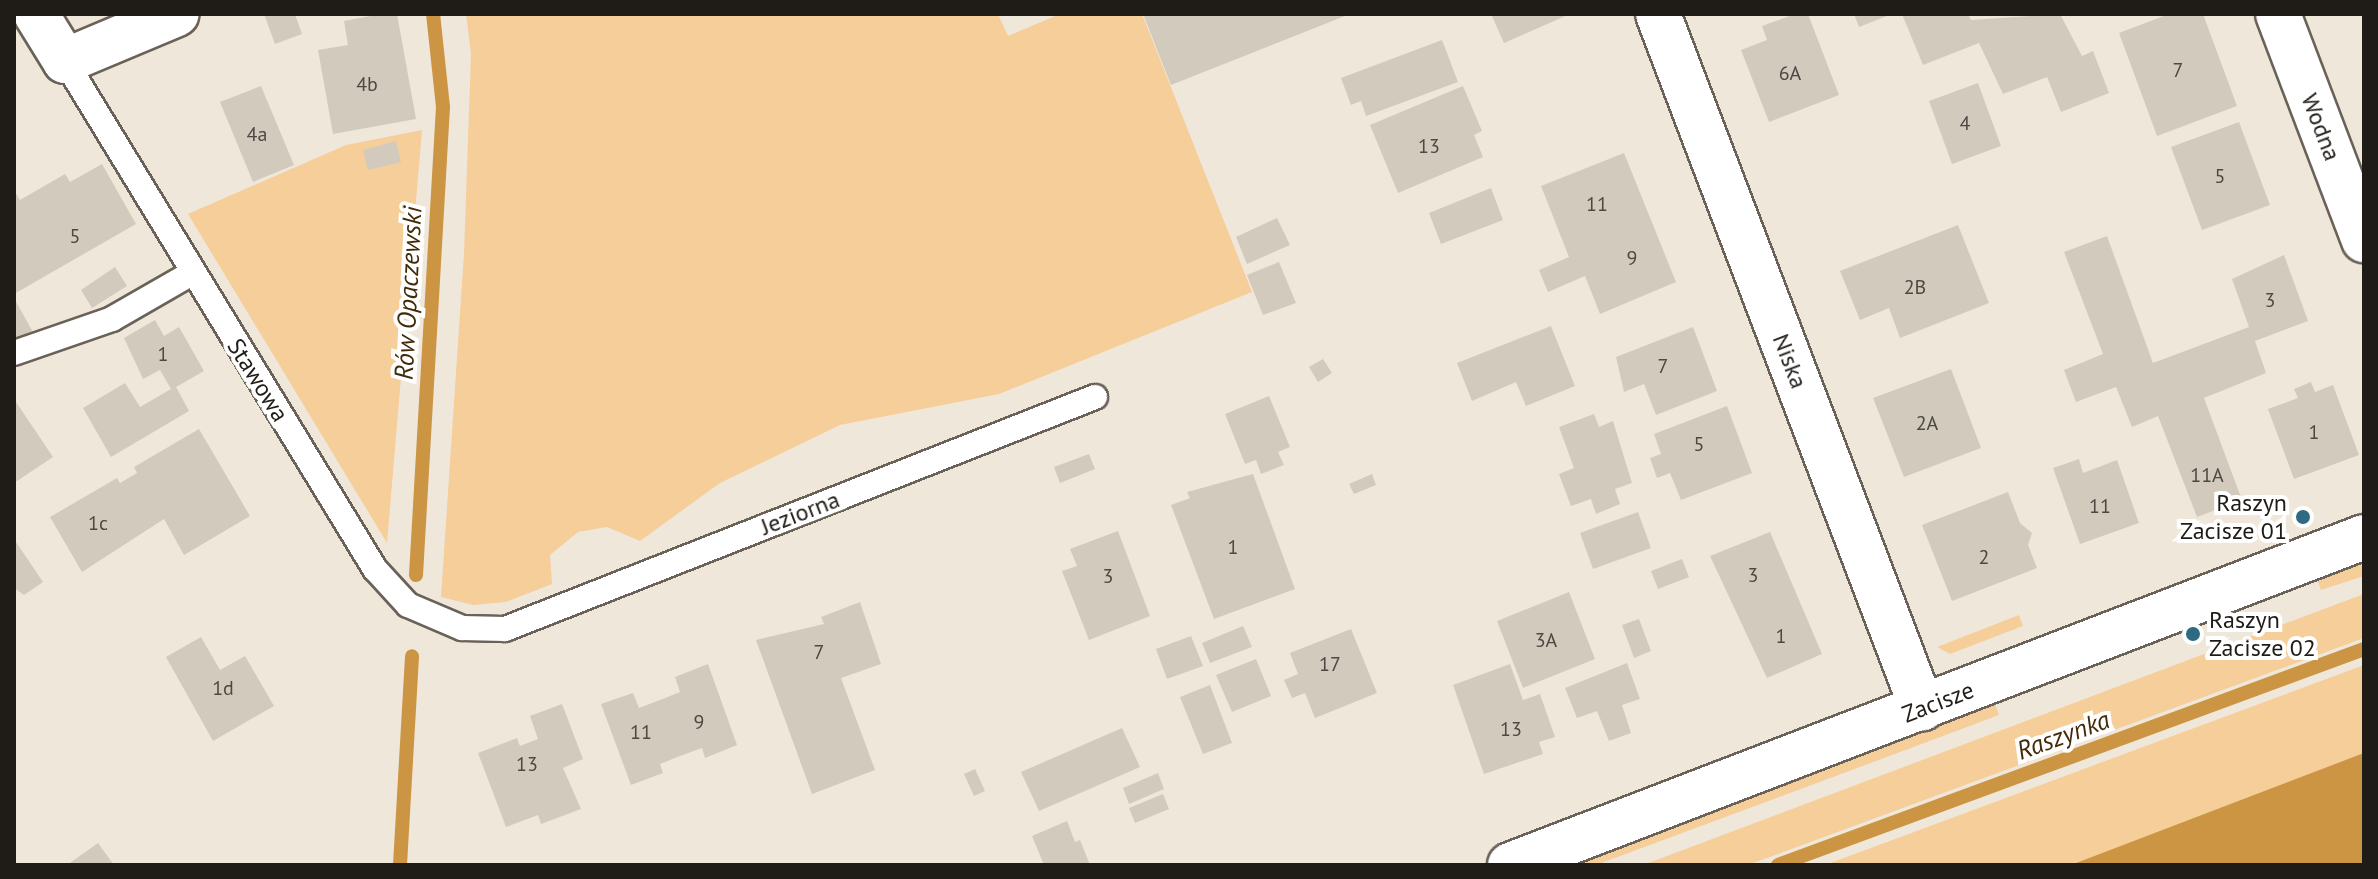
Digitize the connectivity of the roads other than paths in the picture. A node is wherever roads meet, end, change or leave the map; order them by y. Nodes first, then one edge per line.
1 (36, 14) edge
2 (177, 14) edge
3 (1658, 14) edge
4 (2278, 14) edge
5 (65, 61) junction
6 (2364, 240) edge
7 (192, 273) junction
8 (14, 353) edge
9 (1095, 397) dead end
10 (2364, 537) edge
11 (505, 629) joint
12 (1922, 708) junction
13 (1510, 865) edge

1 - 5 street, Stawowa
2 - 5 street
3 - 12 street, Niska
4 - 6 street, Wodna
5 - 7 lane, Stawowa
7 - 8 lane
7 - 11 lane, Stawowa
9 - 11 lane, Jeziorna
10 - 12 street, Zacisze
12 - 13 street, Zacisze

